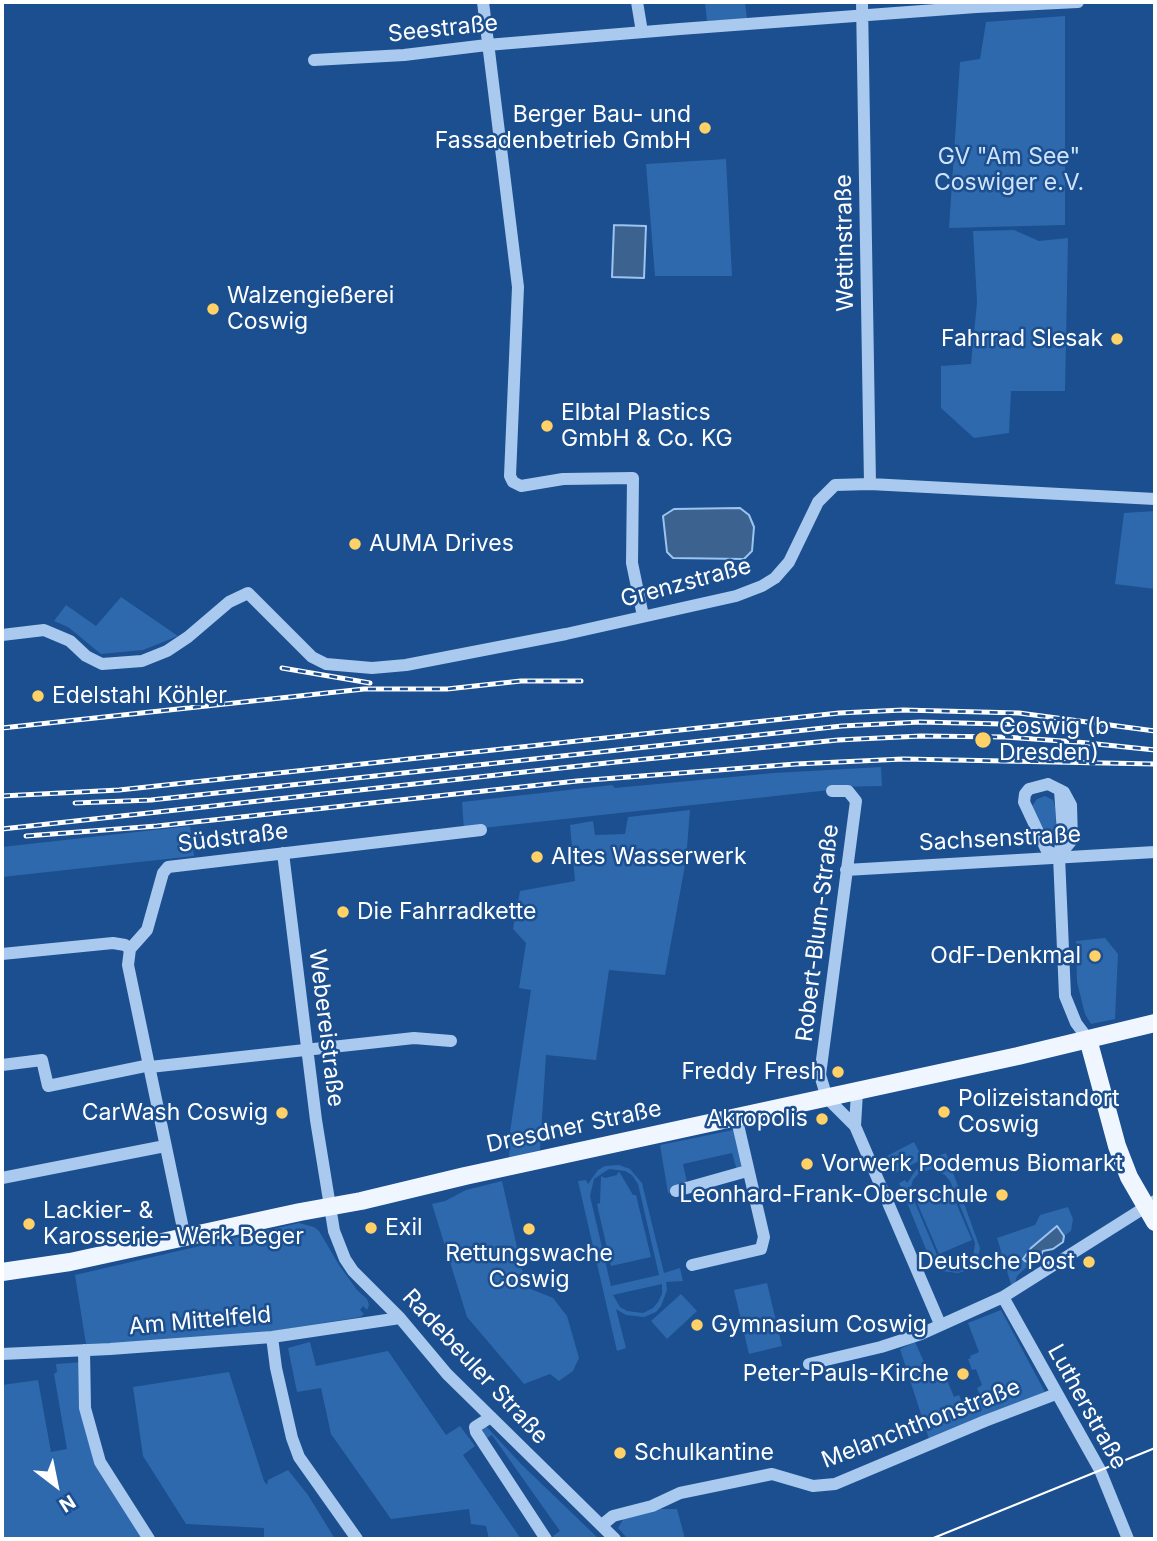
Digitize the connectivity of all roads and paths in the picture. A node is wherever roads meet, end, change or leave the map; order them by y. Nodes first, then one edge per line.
1 (482, 2) edge
2 (637, 2) edge
3 (862, 2) edge
4 (1079, 2) edge
5 (975, 4) edge
6 (863, 17) junction
7 (642, 32) junction
8 (487, 45) junction
9 (314, 60) dead end
10 (870, 484) junction
11 (1155, 499) edge
12 (643, 616) junction
13 (2, 635) edge
14 (832, 791) dead end
15 (481, 830) dead end
16 (1155, 852) edge
17 (283, 853) junction
18 (1059, 856) junction
19 (846, 870) junction
20 (130, 949) junction
21 (2, 954) edge
22 (1155, 1023) edge
23 (1088, 1039) junction
24 (451, 1041) dead end
25 (306, 1048) junction
26 (2, 1065) edge
27 (150, 1066) junction
28 (858, 1092) junction
29 (827, 1098) junction
30 (736, 1116) junction
31 (855, 1126) junction
32 (165, 1146) junction
33 (747, 1171) junction
34 (2, 1178) edge
35 (676, 1191) dead end
36 (330, 1207) junction
37 (1152, 1210) edge
38 (185, 1238) junction
39 (692, 1265) dead end
40 (2, 1272) edge
41 (1003, 1297) junction
42 (400, 1318) junction
43 (940, 1324) junction
44 (272, 1337) junction
45 (84, 1350) junction
46 (2, 1354) edge
47 (809, 1364) dead end
48 (1056, 1394) junction
49 (491, 1417) junction
50 (602, 1525) junction
51 (149, 1539) edge
52 (357, 1539) edge
53 (546, 1539) edge
54 (615, 1539) edge
55 (1129, 1539) edge

1 - 8 street
2 - 7 street
3 - 6 street, Wettinstraße
4 - 5 street, Seestraße
5 - 6 street, Seestraße
6 - 7 street, Seestraße
6 - 10 street, Wettinstraße
7 - 8 street, Seestraße
8 - 9 street, Seestraße
8 - 12 street
10 - 11 street, Grenzstraße
10 - 12 street, Grenzstraße
12 - 13 street, Grenzstraße
14 - 19 street, Robert-Blum-Straße
15 - 17 street, Südstraße
16 - 18 street, Sachsenstraße
17 - 20 street, Südstraße
17 - 25 street, Webereistraße
18 - 18 street
18 - 19 street, Sachsenstraße
18 - 23 street
19 - 29 street, Robert-Blum-Straße
20 - 21 street
20 - 27 street
22 - 23 main road, Dresdner Straße
23 - 28 main road, Dresdner Straße
23 - 37 main road
24 - 25 street
25 - 27 street
25 - 36 street, Webereistraße
26 - 27 street
27 - 32 street
28 - 29 main road, Dresdner Straße
28 - 31 street
29 - 30 main road, Dresdner Straße
29 - 31 street
30 - 33 street
30 - 36 main road, Dresdner Straße
31 - 43 street
32 - 34 street
32 - 38 street
33 - 35 street
33 - 39 street
36 - 38 main road, Dresdner Straße
36 - 42 street, Radebeuler Straße
37 - 41 street
38 - 40 main road, Dresdner Straße
41 - 43 street
41 - 48 street, Lutherstraße
42 - 44 street, Am Mittelfeld
42 - 49 street, Radebeuler Straße
43 - 47 street
44 - 45 street, Am Mittelfeld
44 - 52 street
45 - 46 street, Am Mittelfeld
45 - 51 street
48 - 50 street, Melanchthonstraße
48 - 55 street, Lutherstraße
49 - 50 street, Radebeuler Straße
49 - 53 street
50 - 54 street, Radebeuler Straße

